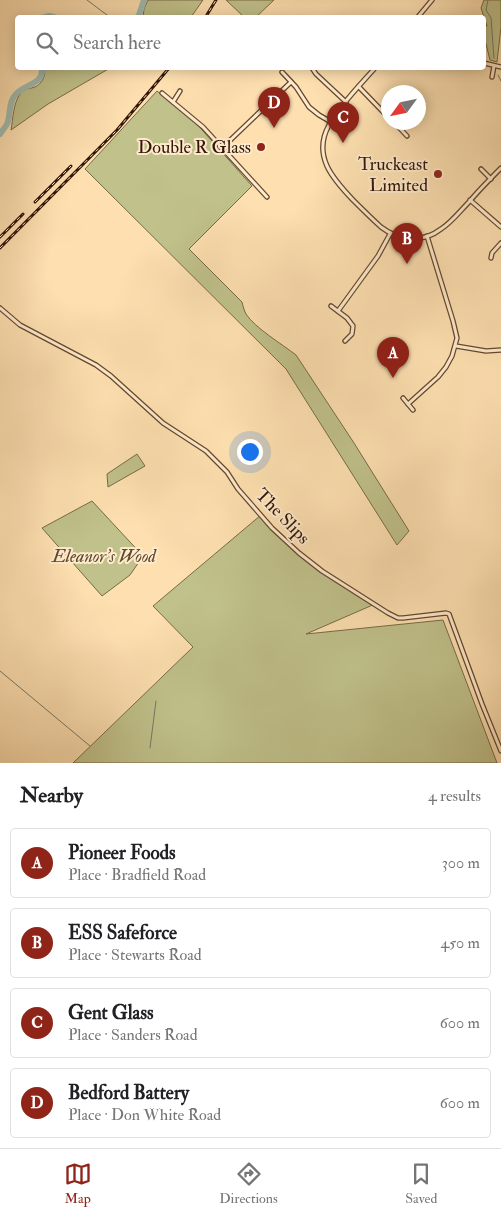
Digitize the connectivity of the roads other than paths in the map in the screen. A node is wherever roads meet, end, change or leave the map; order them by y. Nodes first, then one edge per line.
1 (432, 0) edge
2 (420, 15) edge
3 (486, 64) edge
4 (494, 66) junction
5 (501, 68) edge
6 (314, 70) edge
7 (373, 70) edge
8 (282, 72) dead end
9 (492, 77) dead end
10 (291, 82) junction
11 (359, 87) junction
12 (180, 91) dead end
13 (162, 93) dead end
14 (173, 102) junction
15 (346, 102) junction
16 (381, 110) edge
17 (331, 122) junction
18 (402, 130) edge
19 (407, 136) dead end
20 (222, 148) junction
21 (501, 168) edge
22 (481, 169) dead end
23 (491, 178) junction
24 (267, 197) dead end
25 (470, 200) junction
26 (501, 227) edge
27 (390, 234) junction
28 (427, 236) junction
29 (501, 243) edge
30 (491, 258) dead end
31 (331, 306) dead end
32 (0, 308) edge
33 (338, 311) junction
34 (345, 341) dead end
35 (456, 346) junction
36 (501, 350) edge
37 (403, 398) dead end
38 (408, 404) junction
39 (413, 410) dead end
40 (501, 751) edge

1 - 2 street
3 - 4 street
4 - 5 street
4 - 9 street
6 - 15 street
7 - 11 street
8 - 10 street
10 - 17 street
10 - 20 street
11 - 15 street
11 - 16 street
12 - 14 street
13 - 14 street
14 - 20 street
15 - 17 street
17 - 27 street
18 - 19 street
20 - 24 street
21 - 23 street
22 - 23 street
23 - 25 street
25 - 26 street
25 - 28 street
27 - 28 street
27 - 33 street
28 - 35 street
29 - 30 street
31 - 33 street
32 - 40 street, The Slips
33 - 34 street
35 - 36 street
35 - 38 street
37 - 38 street
38 - 39 street

